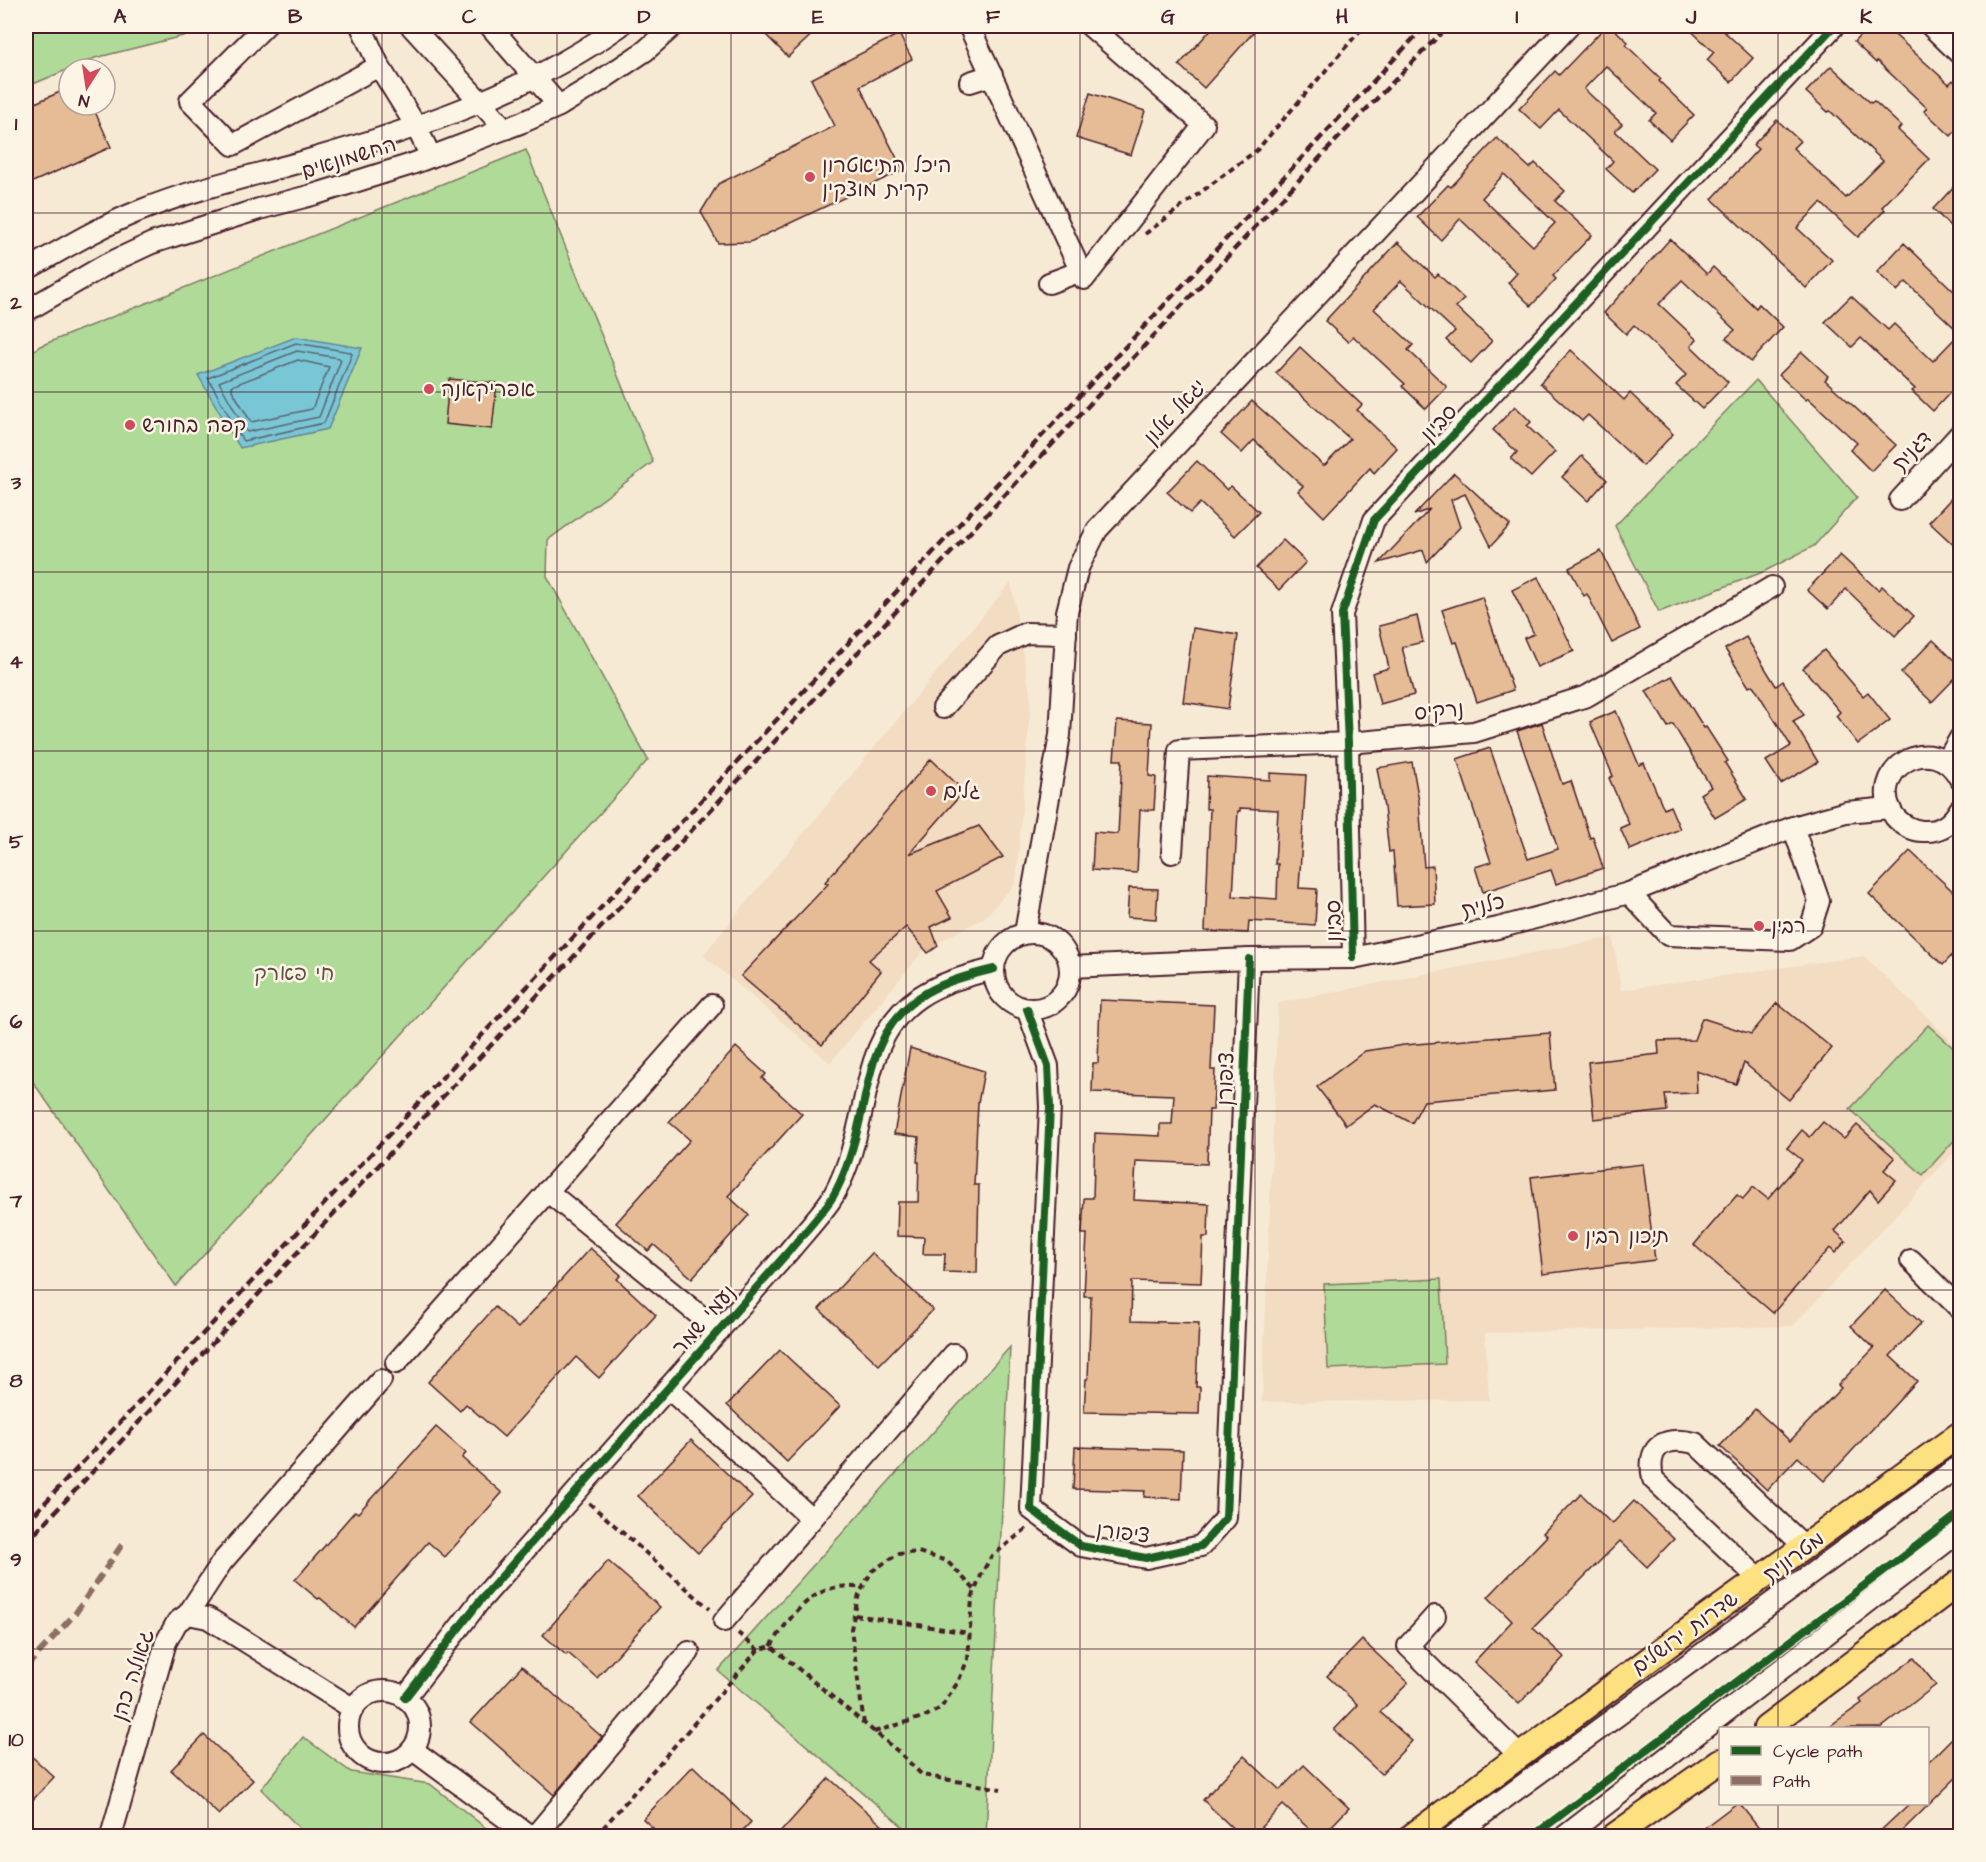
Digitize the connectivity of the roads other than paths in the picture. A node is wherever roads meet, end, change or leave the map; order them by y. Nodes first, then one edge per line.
1 (265, 26) edge
2 (361, 26) edge
3 (411, 26) edge
4 (490, 26) edge
5 (620, 26) edge
6 (673, 26) edge
7 (969, 26) edge
8 (1090, 26) edge
9 (1569, 26) edge
10 (1834, 26) edge
11 (1930, 26) edge
12 (1960, 54) edge
13 (379, 66) junction
14 (992, 75) junction
15 (535, 78) junction
16 (970, 82) dead end
17 (482, 101) junction
18 (559, 106) junction
19 (416, 126) junction
20 (505, 129) junction
21 (431, 157) junction
22 (26, 270) edge
23 (1083, 275) junction
24 (1049, 283) dead end
25 (26, 311) edge
26 (1960, 434) edge
27 (1900, 500) dead end
28 (1772, 587) dead end
29 (1066, 634) junction
30 (943, 708) dead end
31 (1960, 738) edge
32 (1348, 743) junction
33 (1946, 762) junction
34 (1960, 779) edge
35 (1890, 808) junction
36 (1960, 809) edge
37 (1793, 827) junction
38 (1172, 853) dead end
39 (1629, 893) junction
40 (1025, 933) junction
41 (1353, 958) junction
42 (1249, 959) junction
43 (1070, 967) junction
44 (994, 969) junction
45 (712, 1005) dead end
46 (1027, 1009) junction
47 (547, 1191) junction
48 (1911, 1260) dead end
49 (1960, 1309) edge
50 (718, 1331) junction
51 (954, 1354) dead end
52 (396, 1363) dead end
53 (381, 1380) dead end
54 (668, 1388) junction
55 (1960, 1434) edge
56 (1960, 1465) edge
57 (812, 1519) junction
58 (1960, 1531) edge
59 (1804, 1546) junction
60 (1759, 1580) junction
61 (1960, 1582) edge
62 (188, 1614) junction
63 (1435, 1616) dead end
64 (724, 1621) road end
65 (689, 1652) dead end
66 (405, 1698) junction
67 (352, 1708) junction
68 (1767, 1727) edge
69 (413, 1750) junction
70 (1520, 1756) junction
71 (1719, 1762) edge
72 (111, 1836) edge
73 (530, 1836) edge
74 (536, 1836) edge
75 (1412, 1836) edge
76 (1453, 1836) edge
77 (1564, 1836) edge
78 (1614, 1836) edge

1 - 13 street
2 - 13 street
3 - 17 street
4 - 15 street
5 - 15 street, החשמונאים
6 - 18 street, החשמונאים
7 - 14 street
8 - 23 street
9 - 29 street, יגאל אלון
10 - 32 street, סביון
11 - 12 street
13 - 19 street
14 - 16 street
14 - 23 street
15 - 17 street, החשמונאים
15 - 18 street
17 - 19 street, החשמונאים
17 - 20 street
18 - 20 street, החשמונאים
19 - 21 street
19 - 22 street, החשמונאים
20 - 21 street, החשמונאים
21 - 25 street, החשמונאים
23 - 24 street
26 - 27 street, דגנית
28 - 32 street, נרקיס
29 - 30 street
29 - 40 street, יגאל אלון
31 - 33 street
32 - 38 street, נרקיס
32 - 41 street, סביון
33 - 34 street
33 - 35 street
35 - 36 street
35 - 37 street, כלנית
37 - 39 street, כלנית
37 - 39 street
39 - 41 street, כלנית
40 - 43 street
40 - 44 street
41 - 42 street, כלנית
42 - 43 street, כלנית
42 - 46 street, ציפורן
43 - 46 street
44 - 46 street
44 - 50 street, נעמי שמר
45 - 47 street
47 - 50 street
47 - 52 street
48 - 49 street
50 - 54 street, נעמי שמר
51 - 57 street
53 - 62 street, גאולה כהן
54 - 57 street
54 - 66 street, נעמי שמר
55 - 59 main road, שדרות ירושלים
56 - 76 street, מטרונית
57 - 64 street
58 - 77 street
59 - 60 main road, שדרות ירושלים
59 - 60 street
60 - 70 main road, שדרות ירושלים
61 - 68 main road
62 - 67 street
62 - 72 street, גאולה כהן
63 - 70 street
65 - 74 street
66 - 67 street
66 - 69 street
67 - 69 street
69 - 73 street
70 - 75 main road, שדרות ירושלים
71 - 78 main road

